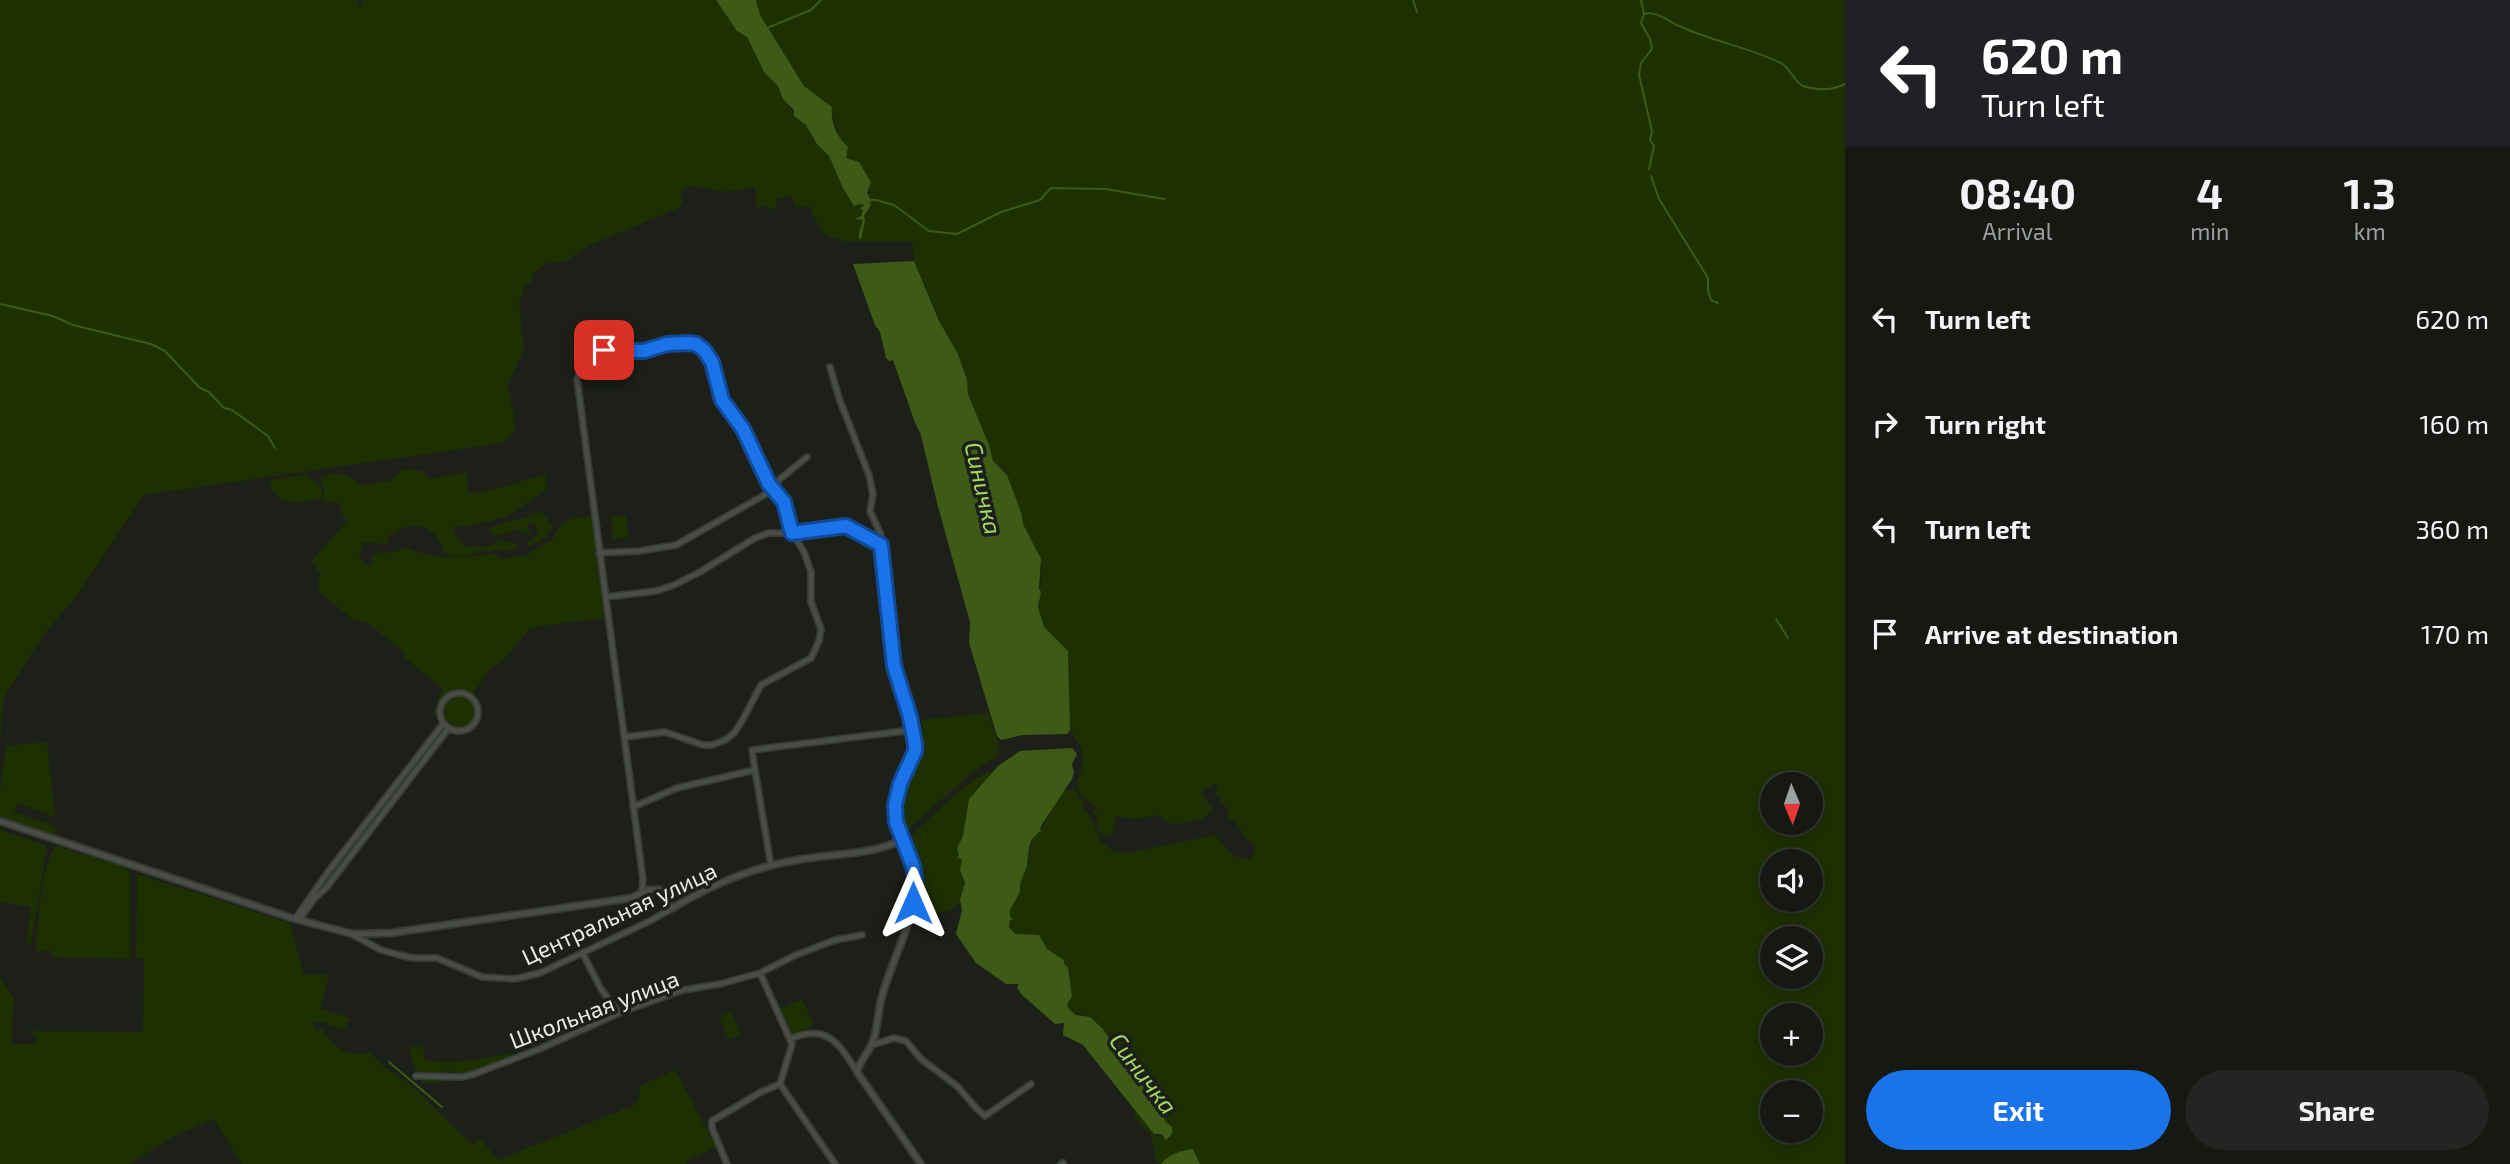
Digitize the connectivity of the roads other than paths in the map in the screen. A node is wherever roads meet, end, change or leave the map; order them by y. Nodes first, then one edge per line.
1 (830, 367) dead end
2 (807, 457) dead end
3 (773, 487) junction
4 (792, 533) junction
5 (881, 545) junction
6 (599, 553) junction
7 (606, 597) junction
8 (443, 724) junction
9 (448, 729) junction
10 (912, 730) junction
11 (625, 737) junction
12 (755, 770) junction
13 (633, 807) junction
14 (0, 821) edge
15 (904, 839) junction
16 (771, 866) junction
17 (642, 891) junction
18 (671, 909) junction
19 (297, 919) junction
20 (353, 934) junction
21 (862, 935) dead end
22 (582, 952) junction
23 (760, 973) junction
24 (619, 1013) junction
25 (790, 1039) junction
26 (872, 1045) junction
27 (857, 1072) junction
28 (416, 1076) dead end
29 (780, 1084) junction
30 (1031, 1084) dead end
31 (727, 1164) edge
32 (835, 1164) edge
33 (921, 1164) edge

1 - 5 street
2 - 3 street
3 - 4 street
3 - 6 street
3 - 6 street
4 - 5 street
4 - 7 street
4 - 11 street
5 - 10 street
6 - 7 street
7 - 11 street
8 - 9 street
8 - 9 street
8 - 19 street
9 - 19 street
10 - 12 street
10 - 15 street
11 - 13 street
12 - 13 street
12 - 16 street
13 - 17 street
14 - 19 street
15 - 16 street, Центральная улица
15 - 26 street
16 - 18 street, Центральная улица
17 - 18 street
17 - 20 street
18 - 22 street, Центральная улица
19 - 20 street
20 - 22 street, Центральная улица
21 - 23 street, Школьная улица
22 - 24 street
23 - 24 street, Школьная улица
23 - 25 street
24 - 28 street, Школьная улица
25 - 27 street
25 - 29 street
26 - 27 street
26 - 30 street
27 - 33 street
29 - 31 street
29 - 32 street

